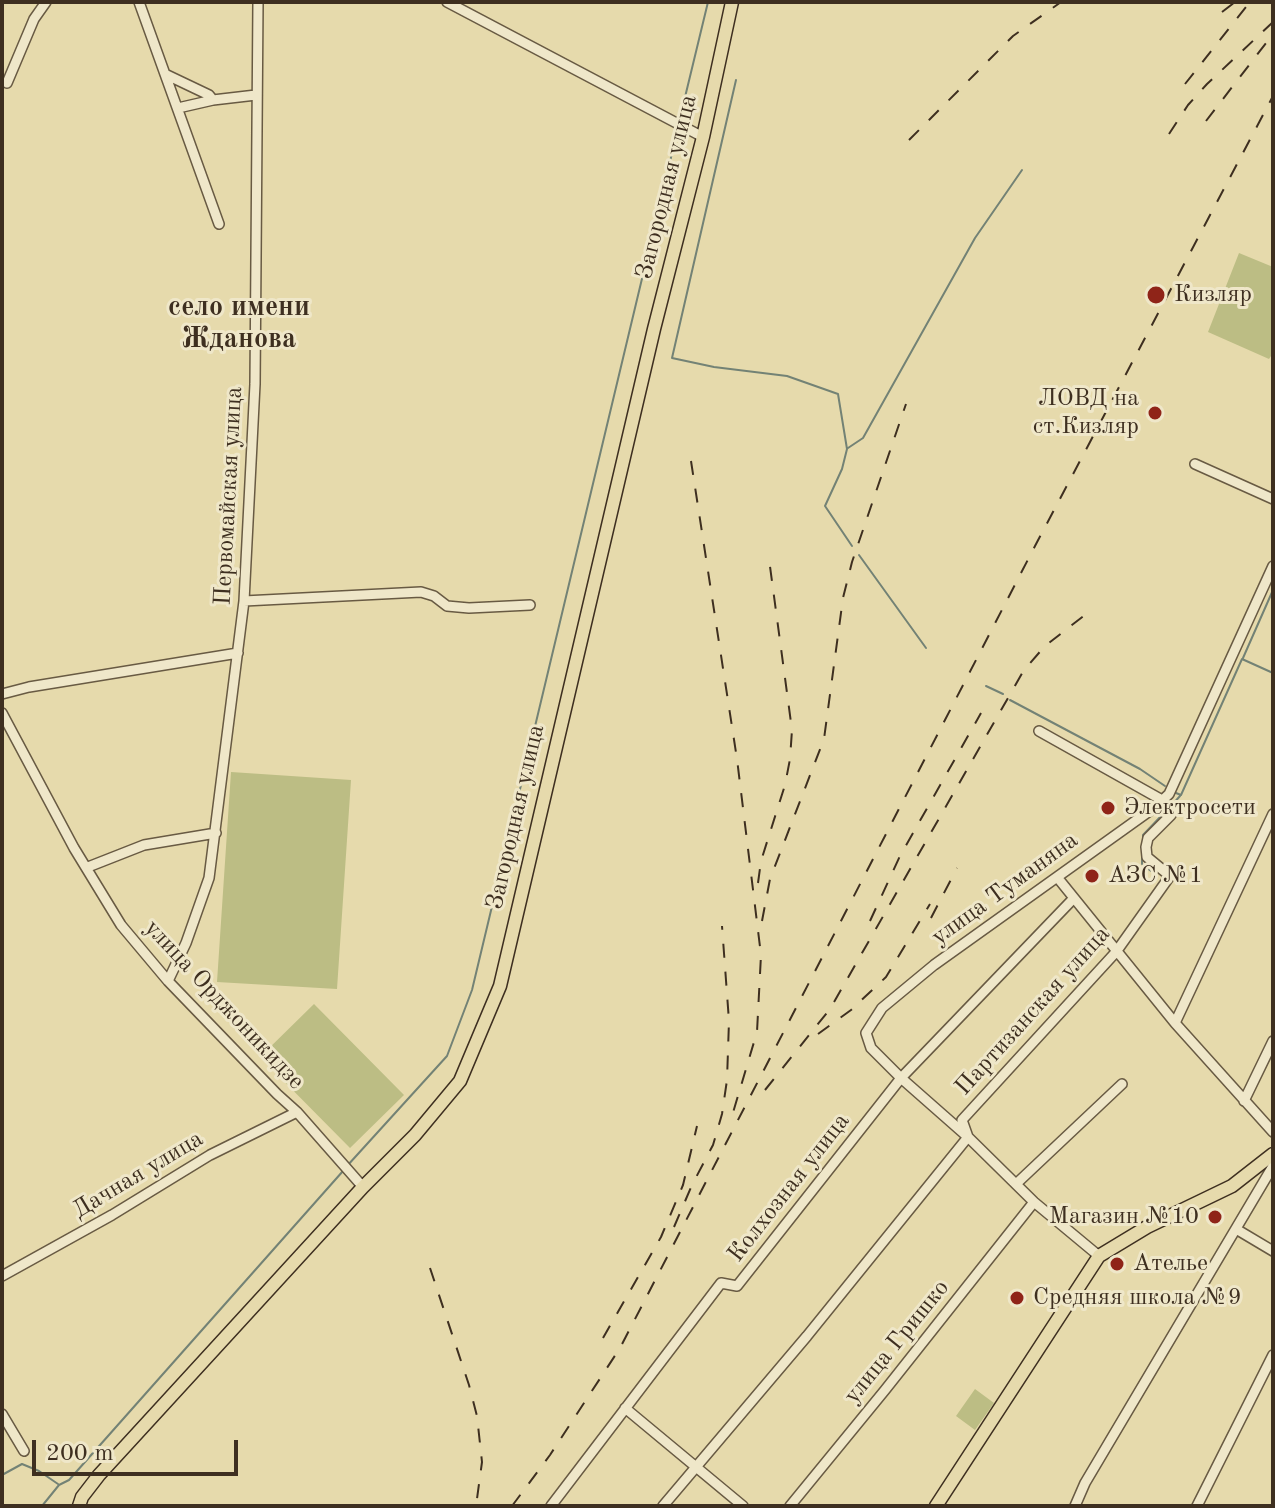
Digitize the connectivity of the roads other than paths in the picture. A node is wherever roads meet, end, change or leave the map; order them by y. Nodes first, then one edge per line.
1 (46, 2) edge
2 (139, 2) edge
3 (258, 2) edge
4 (447, 2) edge
5 (732, 2) edge
6 (167, 75) junction
7 (7, 83) dead end
8 (256, 95) junction
9 (213, 100) junction
10 (178, 108) junction
11 (703, 137) junction
12 (219, 224) dead end
13 (1195, 464) dead end
14 (1273, 499) edge
15 (1273, 566) edge
16 (244, 601) junction
17 (530, 605) dead end
18 (238, 653) junction
19 (2, 694) edge
20 (2, 713) edge
21 (1039, 731) dead end
22 (1162, 800) junction
23 (1273, 814) edge
24 (216, 833) junction
25 (88, 867) junction
26 (1057, 877) junction
27 (1074, 898) junction
28 (1116, 952) junction
29 (168, 981) junction
30 (1175, 1023) junction
31 (1273, 1041) edge
32 (901, 1078) junction
33 (1122, 1084) dead end
34 (1244, 1101) junction
35 (297, 1112) junction
36 (1273, 1132) edge
37 (968, 1137) junction
38 (1273, 1154) edge
39 (1273, 1166) edge
40 (1016, 1184) junction
41 (363, 1187) junction
42 (1034, 1202) junction
43 (1236, 1229) junction
44 (1273, 1251) edge
45 (1099, 1256) junction
46 (2, 1276) edge
47 (1273, 1355) edge
48 (625, 1408) junction
49 (2, 1414) edge
50 (24, 1451) dead end
51 (694, 1468) junction
52 (79, 1506) edge
53 (551, 1506) edge
54 (663, 1506) edge
55 (743, 1506) edge
56 (790, 1506) edge
57 (936, 1506) edge
58 (1075, 1506) edge
59 (1197, 1506) edge

1 - 7 street
2 - 6 street
3 - 8 street, Первомайская улица
4 - 11 street
5 - 11 main road, Загородная улица
6 - 9 street
6 - 10 street
8 - 9 street
8 - 16 street, Первомайская улица
9 - 10 street
10 - 12 street
11 - 41 main road, Загородная улица
13 - 14 street
15 - 22 street, улица Туманяна
16 - 17 street
16 - 18 street, Первомайская улица
18 - 19 street
18 - 24 street, Первомайская улица
20 - 25 street, улица Орджоникидзе
21 - 22 street
22 - 26 street, улица Туманяна
22 - 28 street, Партизанская улица
23 - 30 street
24 - 25 street
24 - 29 street, Первомайская улица
25 - 29 street, улица Орджоникидзе
26 - 27 street
26 - 32 street, улица Туманяна
27 - 28 street
27 - 32 street, Колхозная улица
28 - 30 street
28 - 37 street, Партизанская улица
29 - 35 street, улица Орджоникидзе
30 - 34 street
31 - 34 street
32 - 37 street
32 - 48 street, Колхозная улица
33 - 40 street
34 - 36 street
35 - 41 street, улица Орджоникидзе
35 - 46 street, Дачная улица
37 - 40 street
37 - 51 street, Партизанская улица
38 - 45 main road
39 - 43 street
40 - 42 street
41 - 52 main road, Загородная улица
42 - 45 street
42 - 56 street, улица Гришко
43 - 44 street
43 - 58 street
45 - 57 main road
47 - 59 street
48 - 51 street
48 - 53 street, Колхозная улица
49 - 50 street
51 - 54 street, Партизанская улица
51 - 55 street

